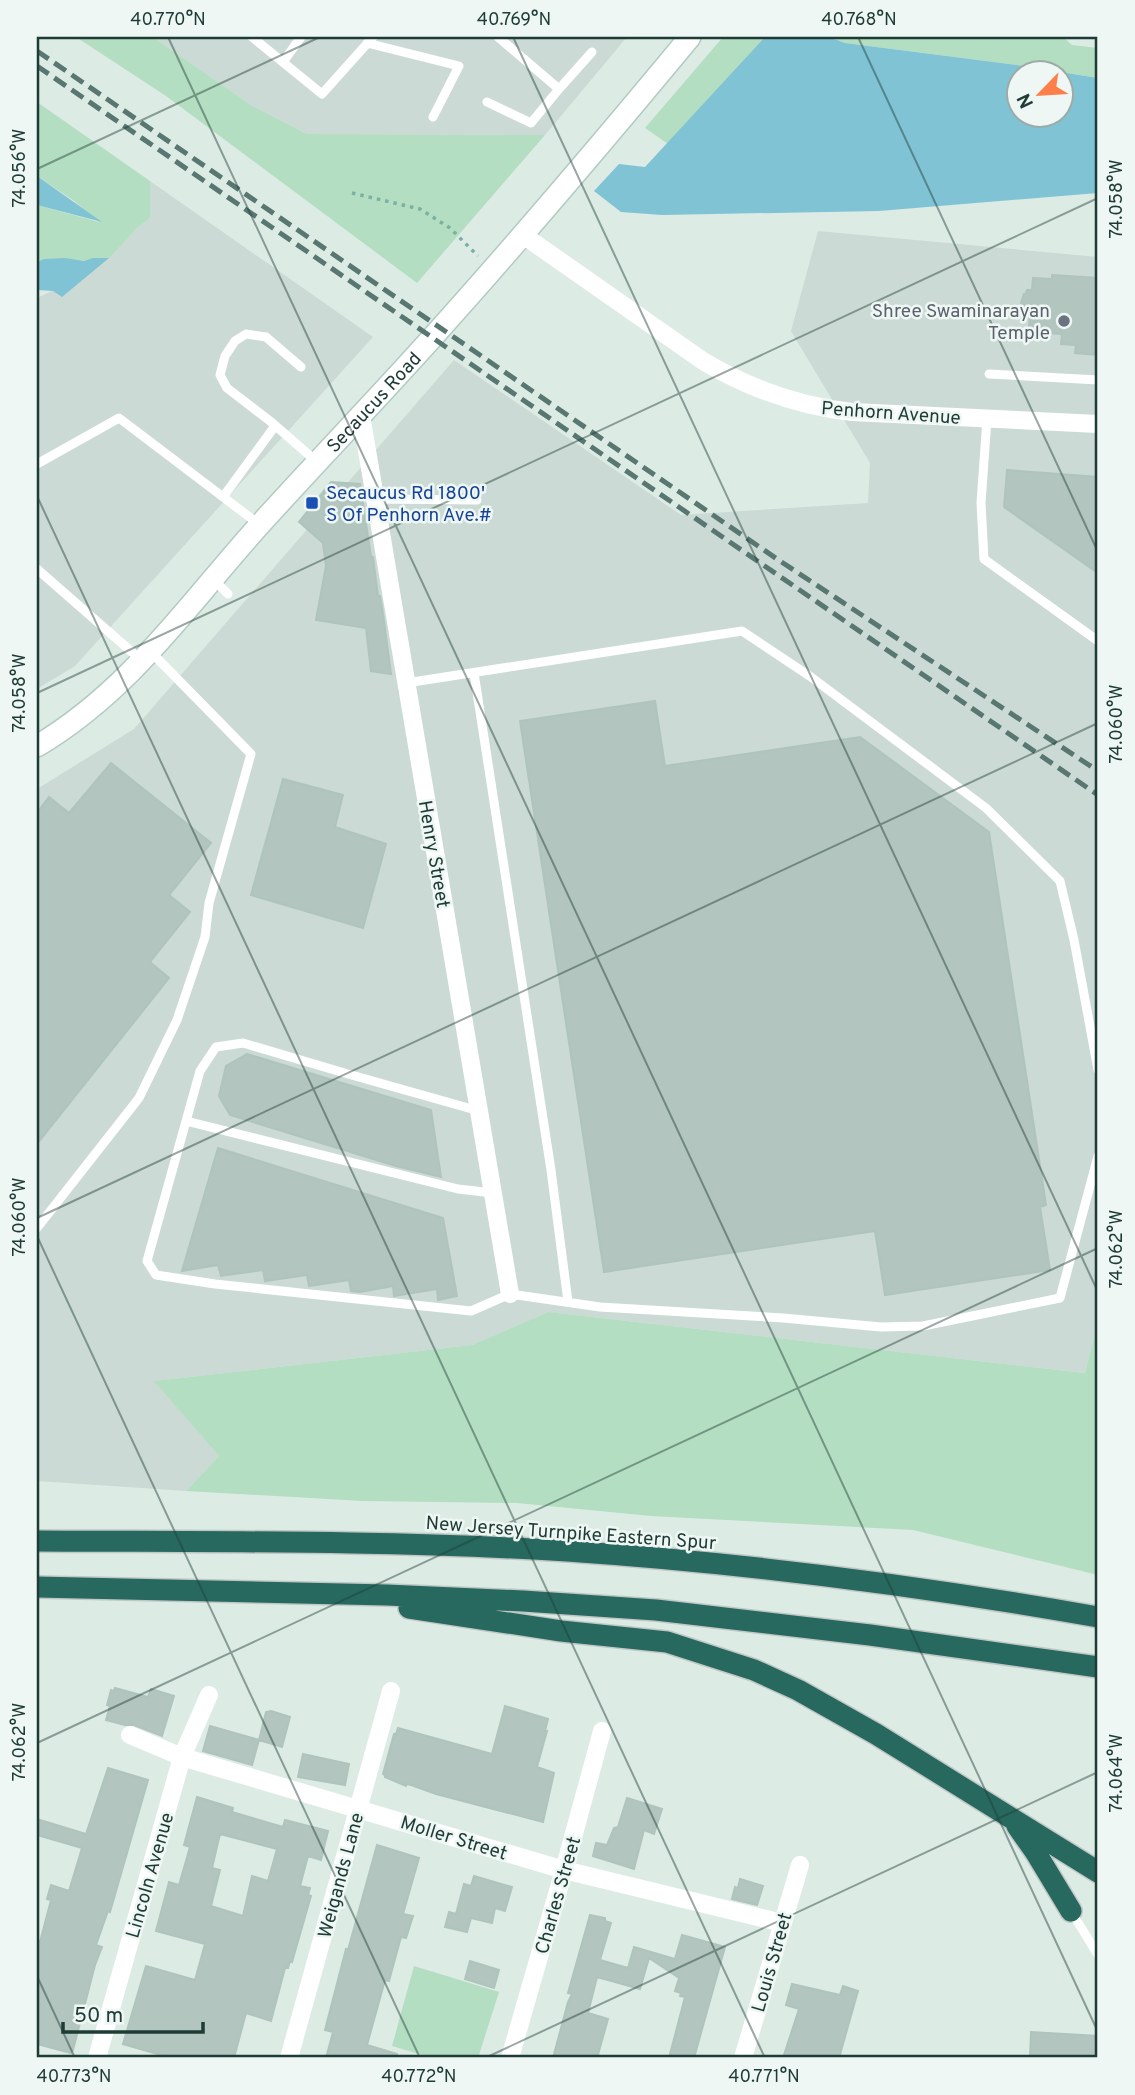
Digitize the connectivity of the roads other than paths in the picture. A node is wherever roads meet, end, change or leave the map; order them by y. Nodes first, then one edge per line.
1 (252, 37) edge
2 (301, 37) edge
3 (498, 37) edge
4 (690, 37) edge
5 (370, 40) edge
6 (592, 52) dead end
7 (283, 62) junction
8 (559, 89) junction
9 (487, 102) dead end
10 (433, 117) dead end
11 (523, 235) junction
12 (301, 367) dead end
13 (989, 374) dead end
14 (1098, 380) edge
15 (360, 415) junction
16 (987, 419) junction
17 (1098, 424) edge
18 (275, 426) junction
19 (317, 462) junction
20 (37, 464) edge
21 (223, 497) junction
22 (375, 499) junction
23 (477, 500) dead end
24 (260, 525) junction
25 (37, 569) edge
26 (1098, 641) edge
27 (146, 656) junction
28 (474, 673) junction
29 (406, 683) junction
30 (37, 746) edge
31 (1098, 1070) edge
32 (479, 1111) junction
33 (186, 1121) junction
34 (1098, 1156) edge
35 (493, 1193) junction
36 (37, 1228) edge
37 (510, 1294) junction
38 (568, 1302) junction
39 (37, 1539) edge
40 (37, 1587) edge
41 (310, 1593) junction
42 (1098, 1617) edge
43 (1098, 1667) edge
44 (391, 1691) dead end
45 (209, 1695) dead end
46 (602, 1731) dead end
47 (130, 1735) dead end
48 (182, 1757) junction
49 (358, 1808) junction
50 (1012, 1819) junction
51 (800, 1865) dead end
52 (564, 1870) junction
53 (1098, 1872) edge
54 (1071, 1911) joint
55 (783, 1923) junction
56 (1098, 1955) edge
57 (97, 2058) edge
58 (289, 2058) edge
59 (510, 2058) edge
60 (743, 2058) edge

1 - 7 lane
2 - 7 lane
3 - 8 lane
4 - 11 main road, Secaucus Road
5 - 7 lane
5 - 10 lane
6 - 8 lane
8 - 9 lane
11 - 15 main road, Secaucus Road
11 - 16 street, Penhorn Avenue
12 - 18 lane
13 - 14 lane
15 - 19 main road, Secaucus Road
15 - 22 street, Henry Street
16 - 17 street, Penhorn Avenue
16 - 26 lane
18 - 19 lane
18 - 21 lane
19 - 24 main road, Secaucus Road
20 - 21 lane
21 - 24 lane
22 - 23 lane
22 - 29 street, Henry Street
24 - 27 main road, Secaucus Road
25 - 27 lane
27 - 30 main road, Secaucus Road
27 - 36 lane
28 - 29 lane
28 - 31 lane
28 - 38 lane
29 - 32 street, Henry Street
32 - 33 lane
32 - 35 street, Henry Street
33 - 35 lane
33 - 37 lane
34 - 38 lane
35 - 37 street, Henry Street
37 - 38 lane
39 - 42 highway, New Jersey Turnpike Eastern Spur
40 - 41 highway
41 - 43 highway
41 - 50 highway
44 - 49 street, Weigands Lane
45 - 48 street, Lincoln Avenue
46 - 52 street, Charles Street
47 - 48 street, Moller Street
48 - 49 street, Moller Street
48 - 57 street, Lincoln Avenue
49 - 52 street, Moller Street
49 - 58 street, Weigands Lane
50 - 53 highway
50 - 54 highway
51 - 55 street, Louis Street
52 - 55 street, Moller Street
52 - 59 street, Charles Street
54 - 56 lane
55 - 60 street, Louis Street

